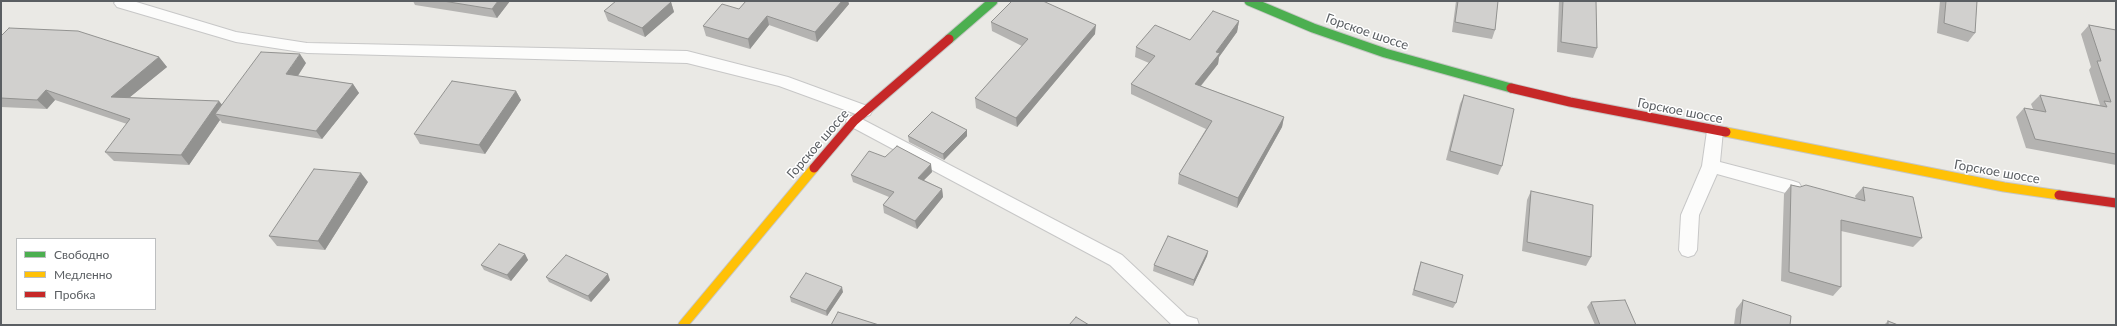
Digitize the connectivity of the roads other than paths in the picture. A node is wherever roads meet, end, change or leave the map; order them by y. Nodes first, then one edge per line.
1 (993, 1) edge
2 (1249, 1) edge
3 (122, 3) dead end
4 (859, 116) junction
5 (1715, 131) junction
6 (1711, 166) junction
7 (1793, 188) edge
8 (2116, 203) edge
9 (1688, 250) dead end
10 (684, 325) edge
11 (1190, 325) edge

1 - 4 main road, Горское шоссе
2 - 5 main road, Горское шоссе
3 - 4 lane
4 - 10 main road, Горское шоссе
4 - 11 lane
5 - 6 lane
5 - 8 main road, Горское шоссе
6 - 7 lane
6 - 9 lane

